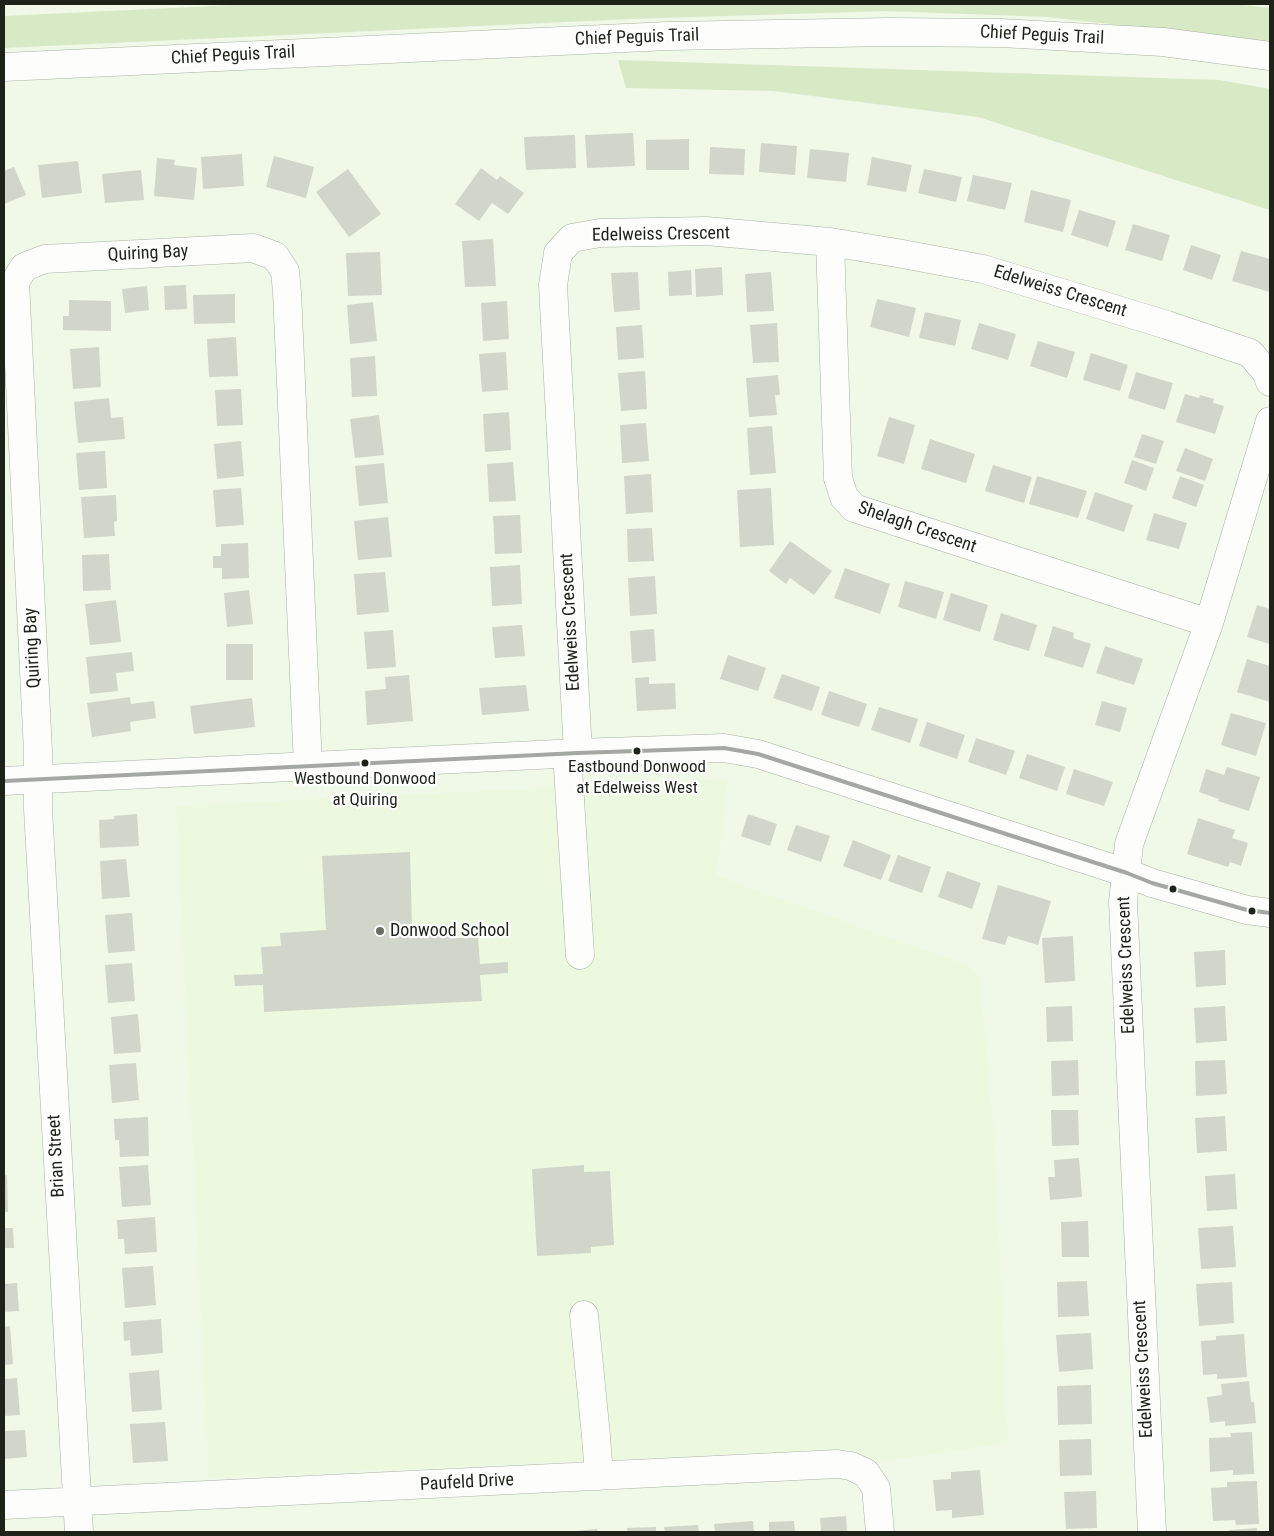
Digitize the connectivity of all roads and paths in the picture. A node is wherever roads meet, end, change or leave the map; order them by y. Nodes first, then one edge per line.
1 (1270, 56) edge
2 (4, 67) edge
3 (830, 242) junction
4 (1270, 382) edge
5 (1270, 420) edge
6 (1209, 623) junction
7 (573, 753) junction
8 (308, 766) junction
9 (38, 779) junction
10 (4, 781) edge
11 (1127, 873) junction
12 (1270, 913) edge
13 (580, 955) dead end
14 (584, 1315) dead end
15 (599, 1476) junction
16 (77, 1502) junction
17 (4, 1504) edge
18 (79, 1532) edge
19 (880, 1532) edge
20 (1152, 1532) edge

1 - 2 street, Chief Peguis Trail
3 - 4 street, Edelweiss Crescent
3 - 6 street, Shelagh Crescent
3 - 7 street, Edelweiss Crescent
5 - 6 street, Edelweiss Crescent
6 - 11 street, Edelweiss Crescent
7 - 8 street
7 - 11 street
7 - 13 street, Edelweiss Crescent
8 - 9 street
8 - 9 street, Quiring Bay
9 - 10 street
9 - 16 street, Brian Street
11 - 12 street
11 - 20 street, Edelweiss Crescent
14 - 15 street
15 - 16 street, Paufeld Drive
15 - 19 street, Paufeld Drive
16 - 17 street, Paufeld Drive
16 - 18 street, Brian Street

